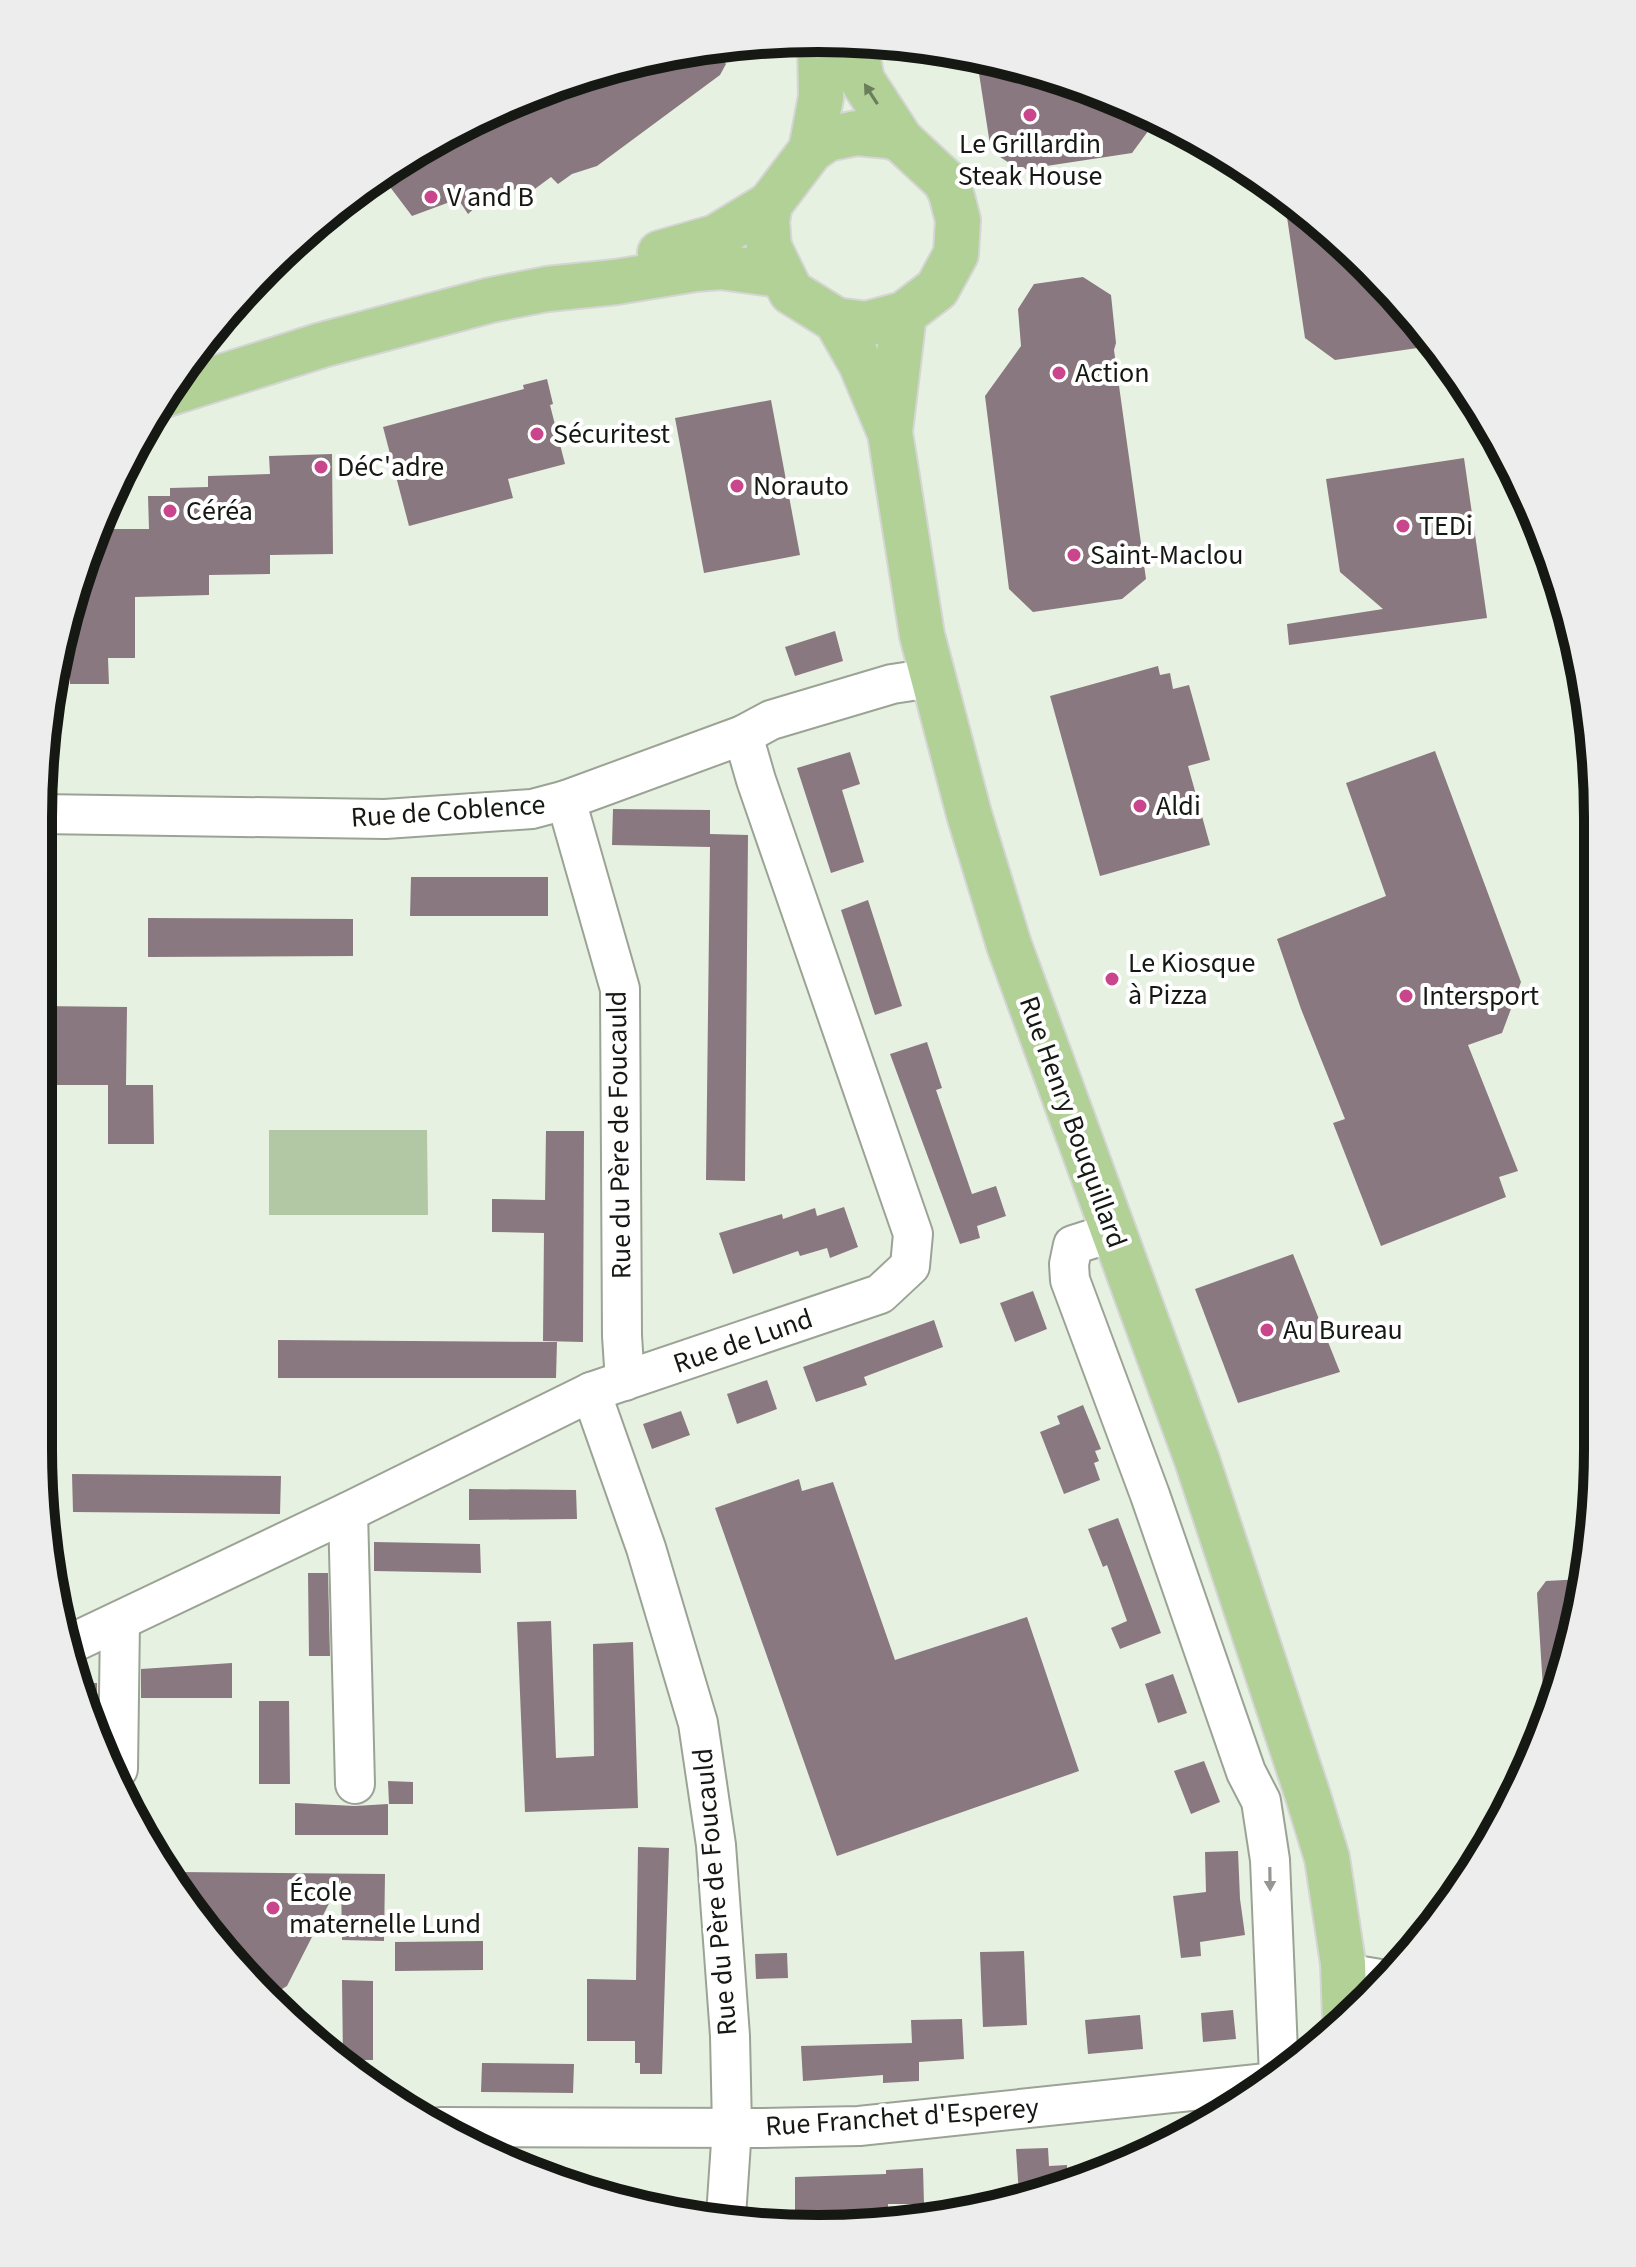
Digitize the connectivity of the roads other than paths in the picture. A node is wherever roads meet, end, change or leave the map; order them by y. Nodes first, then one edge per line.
1 (820, 52) edge
2 (857, 54) edge
3 (901, 140) junction
4 (811, 150) junction
5 (770, 204) junction
6 (781, 275) junction
7 (547, 289) junction
8 (904, 314) junction
9 (836, 320) junction
10 (183, 389) edge
11 (890, 433) junction
12 (932, 678) junction
13 (743, 735) junction
14 (566, 800) junction
15 (52, 814) edge
16 (1114, 1236) junction
17 (608, 1386) junction
18 (348, 1512) junction
19 (120, 1621) junction
20 (77, 1641) edge
21 (118, 1760) edge
22 (355, 1784) dead end
23 (1308, 1796) junction
24 (1372, 1978) edge
25 (1345, 2005) edge
26 (1278, 2061) edge
27 (1245, 2085) edge
28 (463, 2127) edge
29 (732, 2128) junction
30 (726, 2209) edge

1 - 4 main road
3 -> 2 main road
3 - 4 main road
3 - 8 main road
4 - 5 main road
5 - 6 main road
5 - 7 main road
6 - 7 main road
6 - 9 main road
7 - 10 main road
8 - 9 main road
8 - 11 main road, Rue Henry Bouquillard
9 - 11 main road, Rue Henry Bouquillard
11 - 12 main road, Rue Henry Bouquillard
12 - 13 street, Rue de Coblence
12 - 16 main road, Rue Henry Bouquillard
13 - 14 street, Rue de Coblence
13 - 17 street, Rue de Lund
14 - 15 street, Rue de Coblence
14 - 17 street, Rue du Père de Foucauld
16 - 23 main road, Rue Henry Bouquillard
16 -> 26 street
17 - 18 street, Rue de Lund
17 - 29 street, Rue du Père de Foucauld
18 - 19 street, Rue de Lund
18 - 22 street
19 - 20 street, Rue de Lund
19 - 21 street
23 - 25 main road, Rue Henry Bouquillard
23 - 25 main road, Rue Henry Bouquillard
24 - 25 street
27 - 29 street, Rue Franchet d'Esperey
28 - 29 street, Rue Franchet d'Esperey
29 - 30 street, Rue du Père de Foucauld

